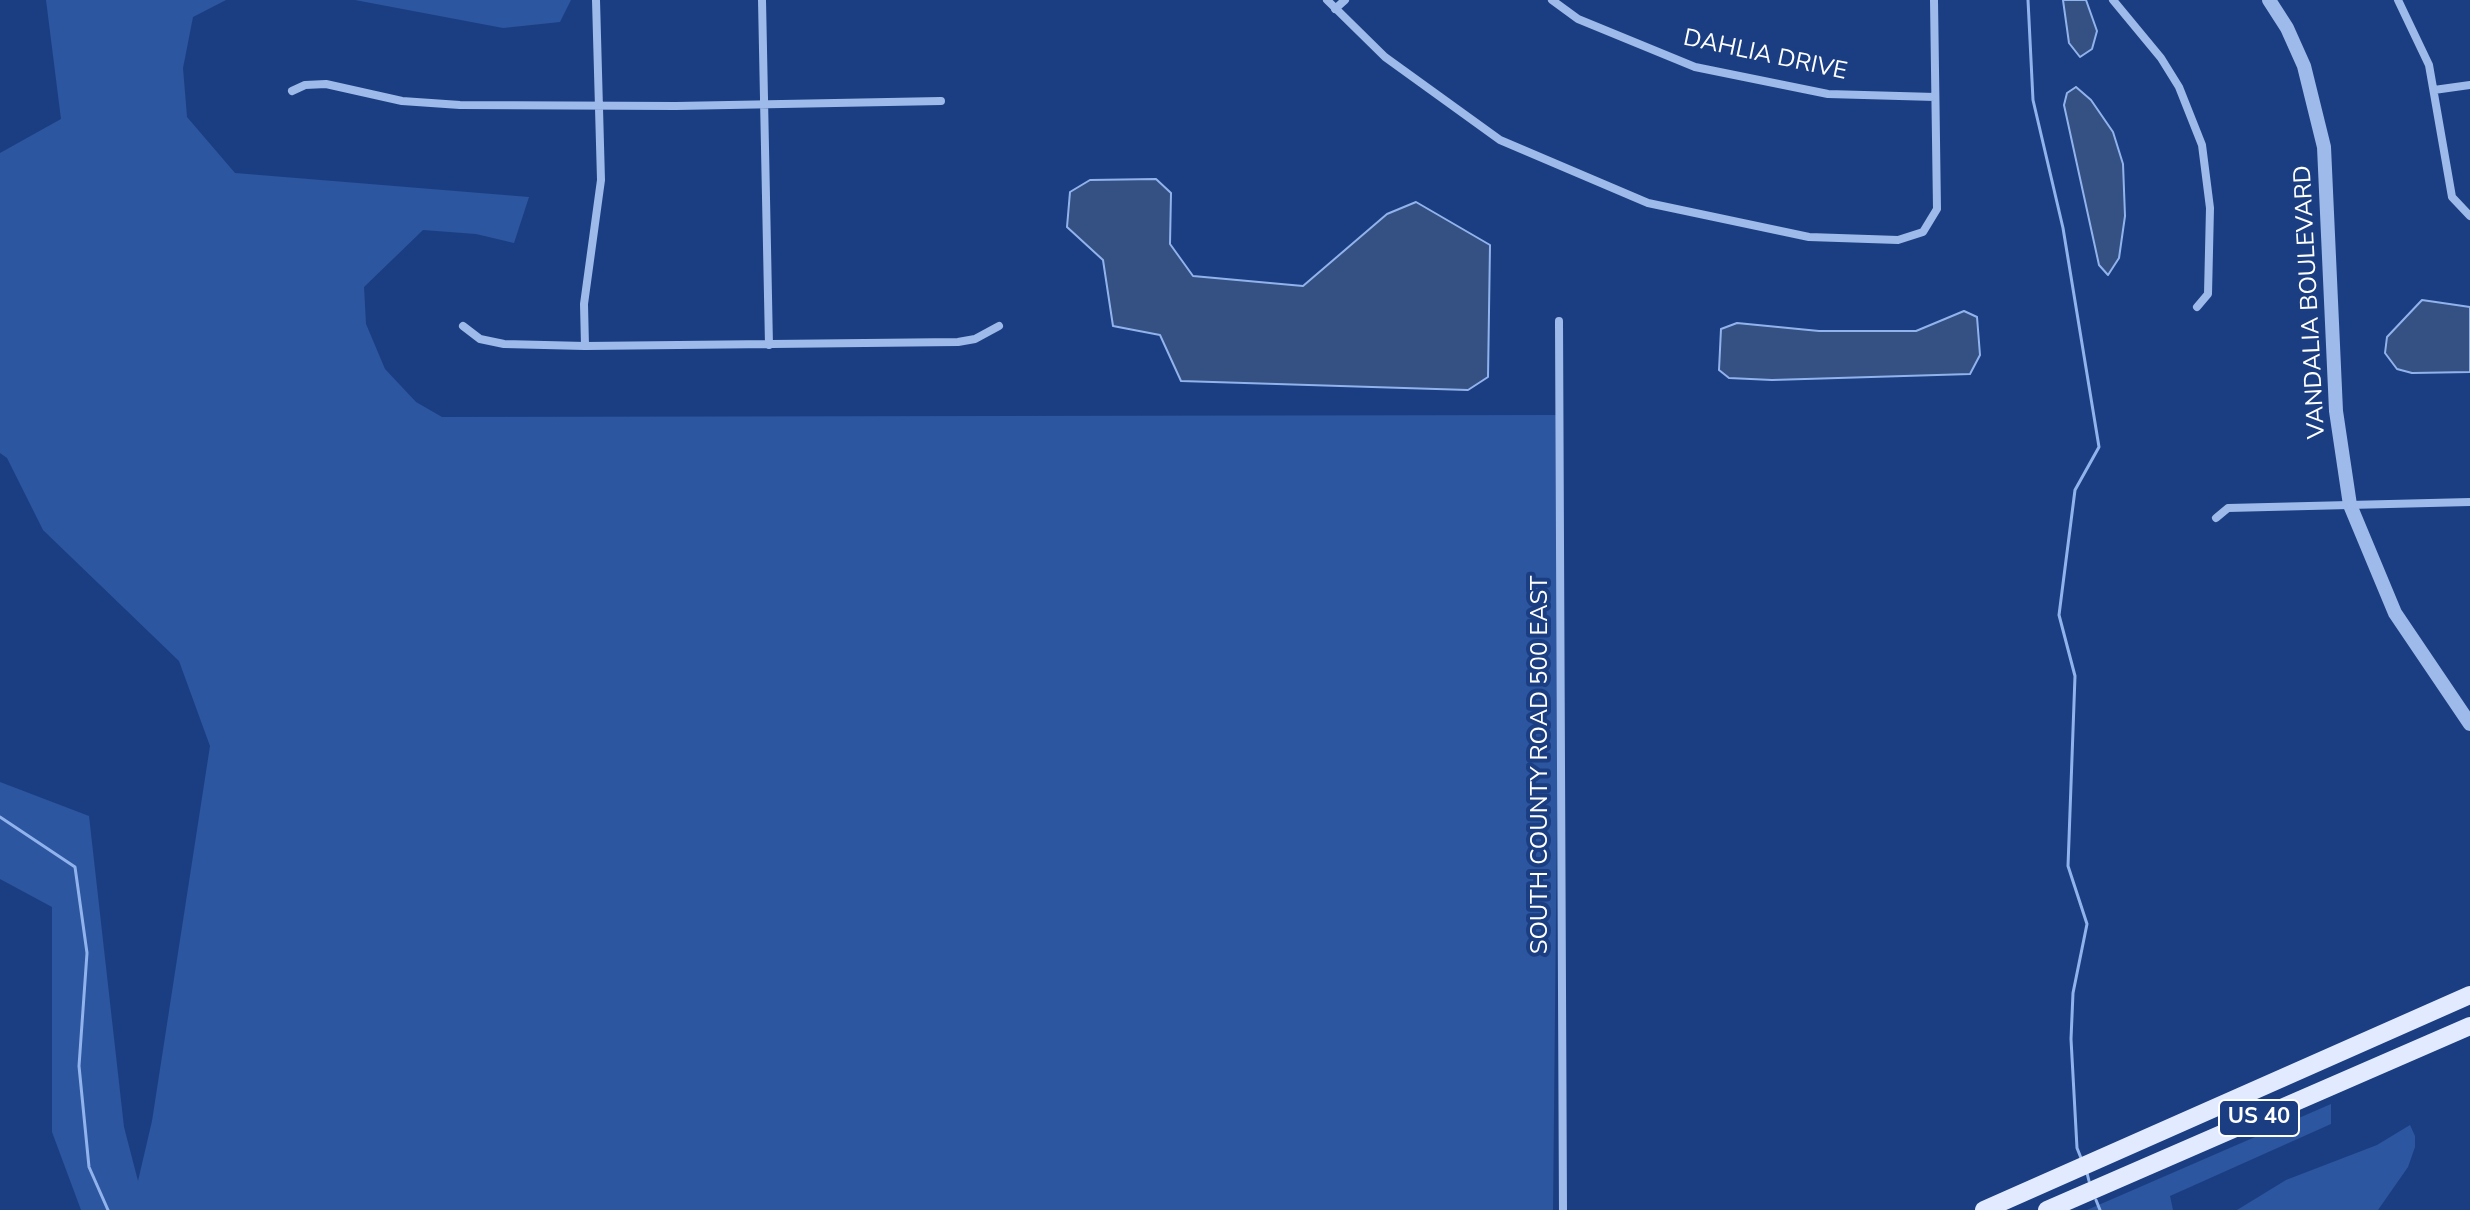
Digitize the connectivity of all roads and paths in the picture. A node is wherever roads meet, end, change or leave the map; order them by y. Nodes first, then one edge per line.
1 (596, 0) edge
2 (762, 0) edge
3 (1327, 0) edge
4 (1345, 0) edge
5 (1552, 0) edge
6 (1934, 0) edge
7 (2113, 0) edge
8 (2269, 0) edge
9 (2398, 0) edge
10 (1335, 9) junction
11 (2470, 85) edge
12 (2434, 90) junction
13 (292, 91) dead end
14 (1935, 97) junction
15 (941, 101) dead end
16 (765, 105) junction
17 (599, 106) junction
18 (2469, 215) edge
19 (2197, 307) dead end
20 (1559, 321) dead end
21 (463, 326) dead end
22 (999, 326) dead end
23 (769, 345) junction
24 (585, 346) junction
25 (2470, 502) edge
26 (2350, 505) junction
27 (2216, 518) dead end
28 (2470, 724) edge
29 (2470, 995) edge
30 (2470, 1026) edge
31 (1563, 1210) edge
32 (1984, 1210) edge
33 (2047, 1210) edge

1 - 17 street
2 - 16 street
3 - 10 street
4 - 10 street
5 - 14 street, DAHLIA DRIVE
6 - 14 street
7 - 19 street
8 - 26 street, VANDALIA BOULEVARD
9 - 12 street
10 - 14 street
11 - 12 street
12 - 18 street
13 - 17 street
15 - 16 street
16 - 17 street
16 - 23 street
17 - 24 street
20 - 31 street, SOUTH COUNTY ROAD 500 EAST
21 - 24 street
22 - 23 street
23 - 24 street
25 - 26 street
26 - 27 street
26 - 28 street, VANDALIA BOULEVARD
29 - 32 main road, US 40
30 - 33 main road, US 40

